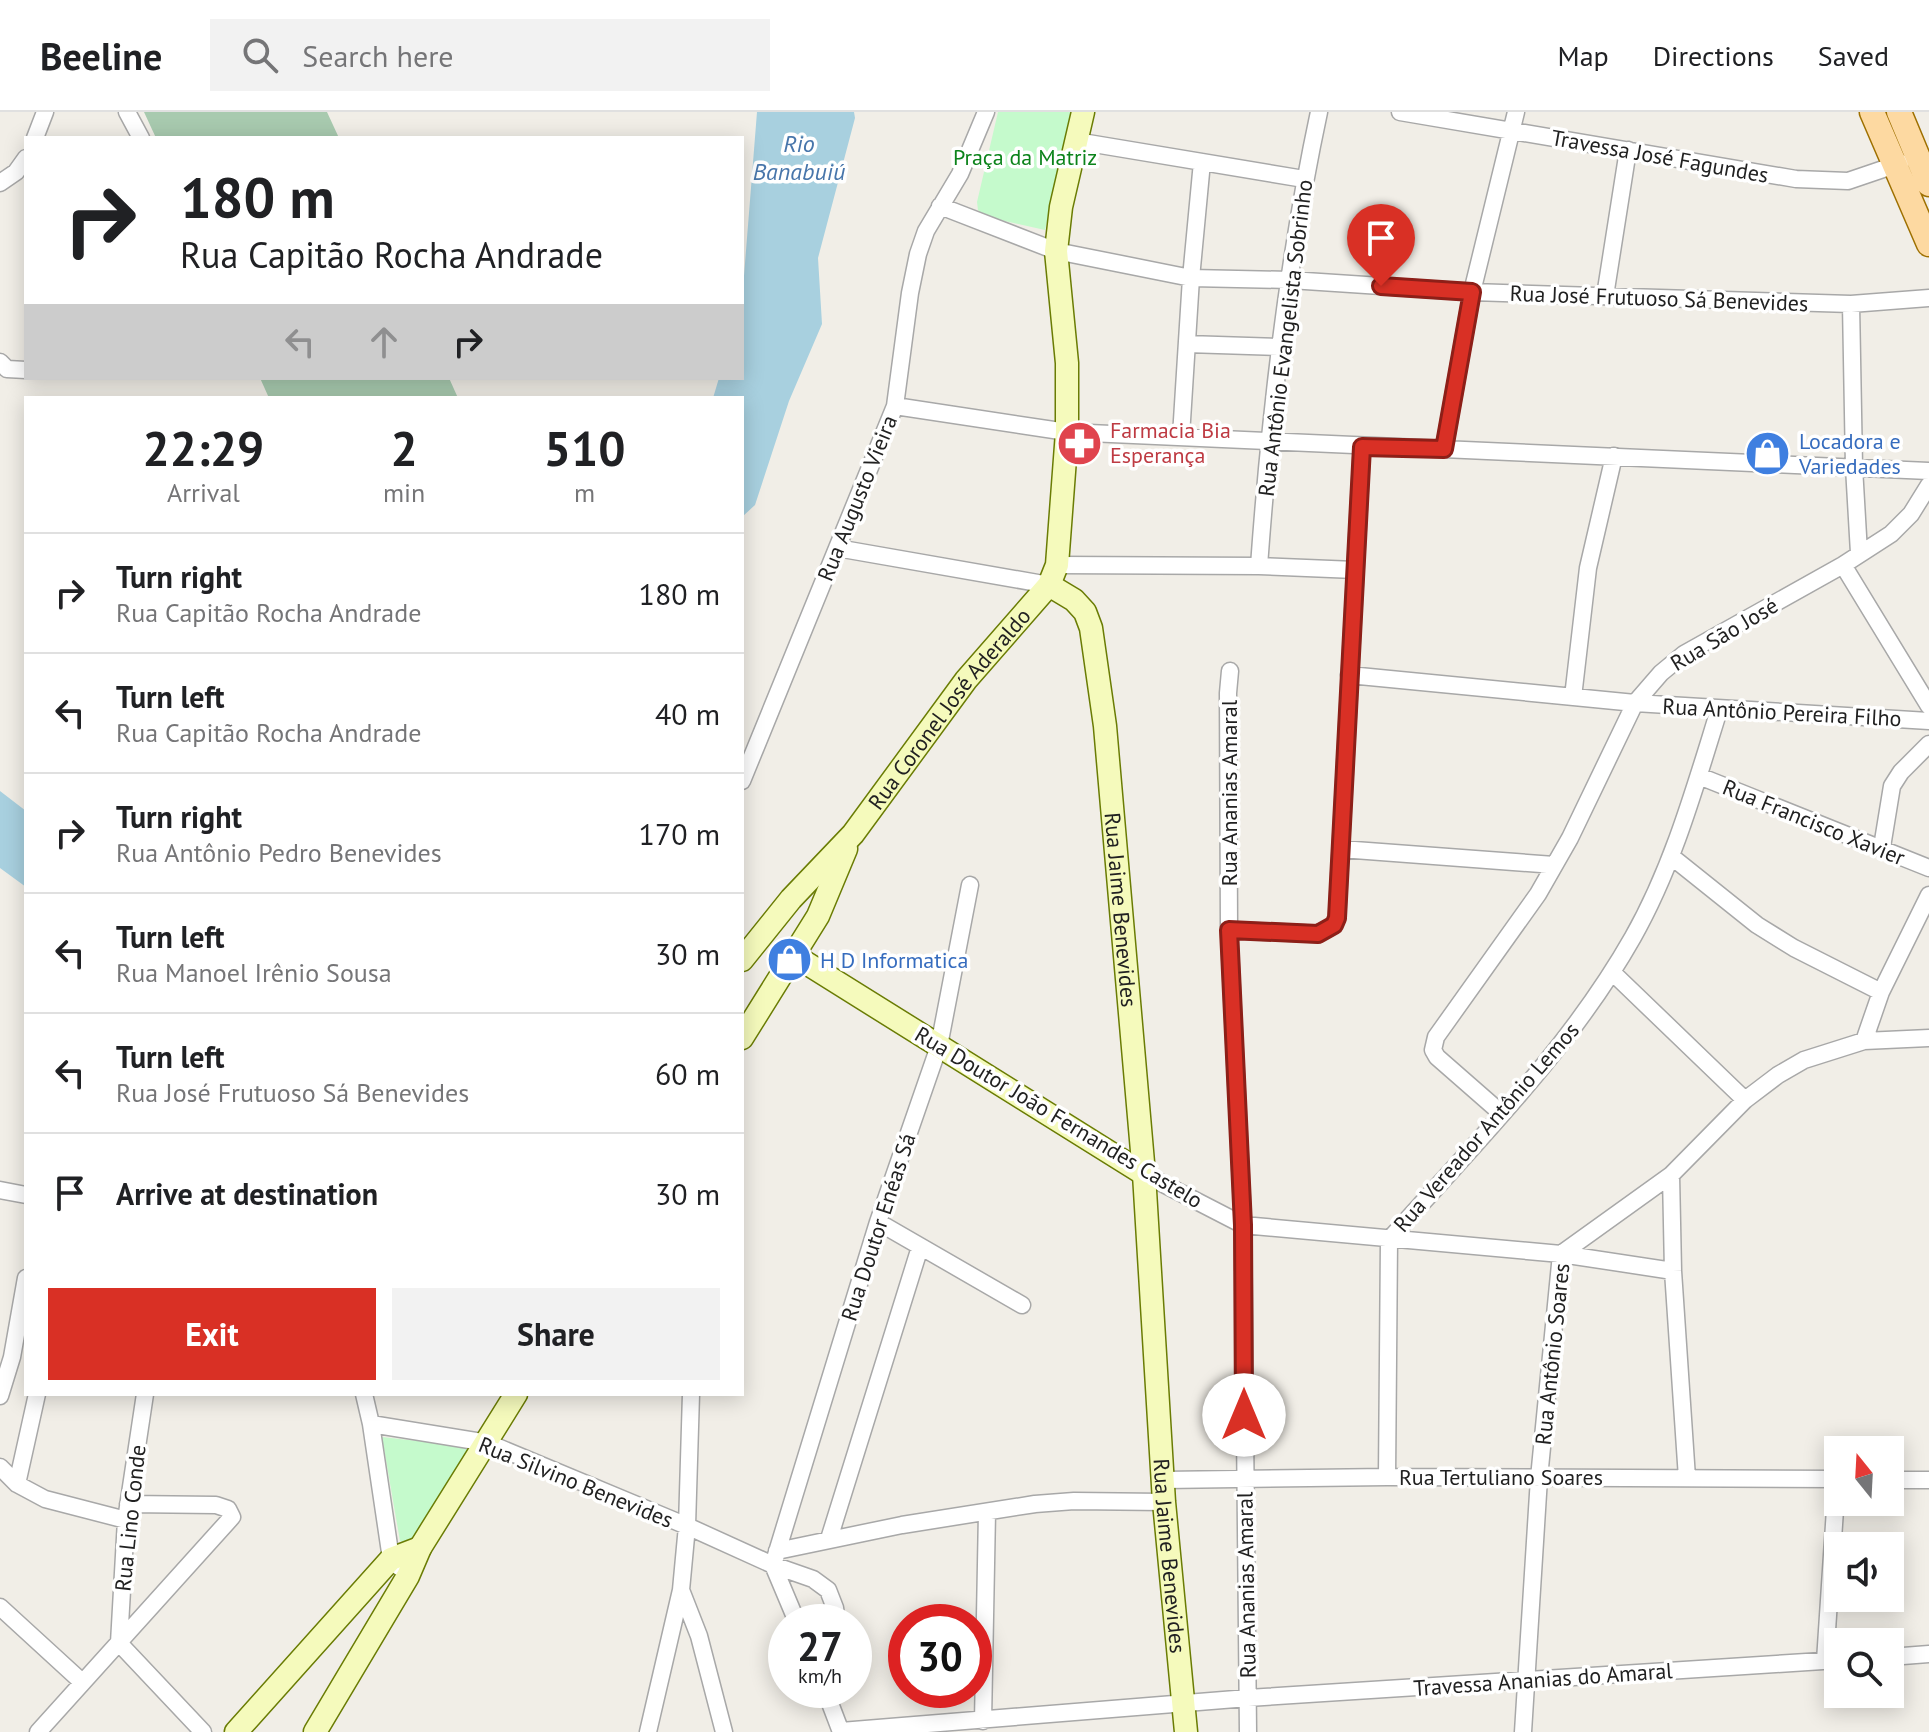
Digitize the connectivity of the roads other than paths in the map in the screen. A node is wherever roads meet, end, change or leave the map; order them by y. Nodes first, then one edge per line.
1 (45, 112) edge
2 (127, 112) edge
3 (986, 112) edge
4 (1083, 112) edge
5 (1319, 112) edge
6 (1400, 112) edge
7 (1516, 112) edge
8 (1872, 112) edge
9 (1899, 112) edge
10 (1512, 130) junction
11 (36, 136) edge
12 (140, 136) edge
13 (1076, 141) junction
14 (1628, 150) junction
15 (1906, 160) junction
16 (24, 161) edge
17 (1202, 162) junction
18 (1304, 179) junction
19 (0, 183) edge
20 (1929, 184) edge
21 (940, 206) junction
22 (1929, 244) edge
23 (1056, 251) junction
24 (1191, 278) junction
25 (1290, 280) junction
26 (1472, 292) junction
27 (1605, 296) junction
28 (1929, 298) edge
29 (1851, 304) junction
30 (1187, 344) junction
31 (1281, 347) junction
32 (0, 362) edge
33 (24, 370) edge
34 (895, 406) junction
35 (1067, 432) junction
36 (1181, 436) junction
37 (1268, 442) junction
38 (1362, 447) junction
39 (1444, 449) junction
40 (1614, 456) junction
41 (1854, 467) junction
42 (1929, 471) edge
43 (1929, 485) edge
44 (837, 548) junction
45 (1859, 553) junction
46 (1843, 565) junction
47 (1259, 566) junction
48 (1355, 570) junction
49 (1053, 575) junction
50 (1230, 671) dead end
51 (1349, 675) junction
52 (1573, 697) junction
53 (1635, 703) junction
54 (1929, 706) edge
55 (1719, 710) junction
56 (1929, 721) edge
57 (1929, 744) edge
58 (744, 776) edge
59 (1699, 776) junction
60 (853, 834) junction
61 (1882, 847) junction
62 (1341, 849) junction
63 (1672, 857) junction
64 (1554, 865) junction
65 (1929, 868) edge
66 (970, 885) dead end
67 (1929, 895) edge
68 (1229, 930) junction
69 (795, 956) junction
70 (744, 958) edge
71 (1612, 972) junction
72 (1881, 992) junction
73 (744, 1035) edge
74 (1929, 1038) edge
75 (1864, 1041) junction
76 (939, 1046) junction
77 (1745, 1100) junction
78 (1501, 1113) junction
79 (1144, 1174) junction
80 (1671, 1175) junction
81 (0, 1190) edge
82 (24, 1195) edge
83 (878, 1222) junction
84 (1243, 1225) junction
85 (1389, 1240) junction
86 (920, 1247) junction
87 (1561, 1254) junction
88 (1673, 1271) junction
89 (24, 1289) edge
90 (1022, 1305) dead end
91 (0, 1396) edge
92 (37, 1396) edge
93 (145, 1396) edge
94 (364, 1396) edge
95 (515, 1396) edge
96 (691, 1396) edge
97 (371, 1424) junction
98 (488, 1443) junction
99 (0, 1467) edge
100 (1387, 1477) junction
101 (1244, 1478) junction
102 (1539, 1478) junction
103 (1687, 1478) junction
104 (1824, 1479) edge
105 (1904, 1480) edge
106 (1929, 1480) edge
107 (17, 1484) junction
108 (1164, 1491) junction
109 (127, 1512) junction
110 (987, 1512) junction
111 (1837, 1516) edge
112 (687, 1526) junction
113 (829, 1539) junction
114 (420, 1548) junction
115 (775, 1558) junction
116 (391, 1559) junction
117 (408, 1576) junction
118 (681, 1590) junction
119 (791, 1604) edge
120 (833, 1604) edge
121 (0, 1607) edge
122 (1833, 1628) edge
123 (119, 1643) junction
124 (1929, 1654) edge
125 (1904, 1656) edge
126 (1824, 1661) edge
127 (1527, 1681) junction
128 (82, 1682) junction
129 (1248, 1698) junction
130 (1183, 1705) junction
131 (832, 1708) edge
132 (835, 1708) edge
133 (834, 1713) junction
134 (983, 1721) junction
135 (1008, 1726) edge
136 (320, 1730) edge
137 (38, 1732) edge
138 (203, 1732) edge
139 (236, 1732) edge
140 (648, 1732) edge
141 (724, 1732) edge
142 (841, 1732) edge
143 (1186, 1732) edge
144 (1248, 1732) edge
145 (1523, 1732) edge

1 - 11 street
2 - 12 street
3 - 21 street, Rua Augusto Vieira
4 - 13 main road
5 - 18 street, Rua Antônio Evangelista Sobrinho
6 - 10 street, Travessa José Fagundes
7 - 10 street
8 - 15 main road
9 - 15 main road
10 - 14 street, Travessa José Fagundes
10 - 26 street
13 - 17 street
13 - 23 main road
14 - 15 street, Travessa José Fagundes
14 - 27 street
15 - 20 main road
15 - 22 main road
16 - 19 street
17 - 18 street
17 - 24 street
18 - 25 street, Rua Antônio Evangelista Sobrinho
21 - 23 street, Rua José Frutuoso Sá Benevides
21 - 34 street, Rua Augusto Vieira
23 - 24 street, Rua José Frutuoso Sá Benevides
23 - 35 main road
24 - 25 street, Rua José Frutuoso Sá Benevides
24 - 30 street
25 - 26 street, Rua José Frutuoso Sá Benevides
25 - 31 street, Rua Antônio Evangelista Sobrinho
26 - 27 street, Rua José Frutuoso Sá Benevides
26 - 39 street
27 - 29 street, Rua José Frutuoso Sá Benevides
28 - 29 street, Rua José Frutuoso Sá Benevides
29 - 41 street
30 - 31 street
30 - 36 street
31 - 37 street, Rua Antônio Evangelista Sobrinho
32 - 33 street
34 - 35 street
34 - 44 street, Rua Augusto Vieira
35 - 36 street
35 - 49 main road
36 - 37 street
37 - 38 street
37 - 47 street, Rua Antônio Evangelista Sobrinho
38 - 39 street
38 - 48 street
39 - 40 street
40 - 41 street
40 - 52 street
41 - 42 street
41 - 45 street
43 - 45 street, Rua São José
44 - 49 street
44 - 58 street, Rua Augusto Vieira
45 - 46 street, Rua São José
46 - 53 street, Rua São José
46 - 54 street
47 - 48 street
47 - 49 street
48 - 51 street
49 - 60 main road, Rua Coronel José Aderaldo
49 - 79 main road, Rua Jaime Benevides
50 - 68 street, Rua Ananias Amaral
51 - 52 street
51 - 62 street
52 - 53 street
53 - 55 street, Rua Antônio Pereira Filho
53 - 64 street, Rua São José
55 - 56 street, Rua Antônio Pereira Filho
55 - 59 street, Rua Vereador Antônio Lemos
57 - 61 street
59 - 61 street, Rua Francisco Xavier
59 - 63 street, Rua Vereador Antônio Lemos
60 - 69 main road, Rua Coronel José Aderaldo
60 - 70 main road, Rua Coronel José Aderaldo
61 - 65 street, Rua Francisco Xavier
62 - 64 street
62 - 68 street
63 - 71 street, Rua Vereador Antônio Lemos
63 - 72 street
64 - 78 street, Rua São José
66 - 76 street, Rua Doutor Enéas Sá
67 - 72 street
68 - 84 street, Rua Ananias Amaral
69 - 73 main road, Rua Coronel José Aderaldo
69 - 76 main road, Rua Doutor João Fernandes Castelo
71 - 77 street
71 - 78 street, Rua Vereador Antônio Lemos
72 - 75 street
74 - 75 street, Rua Antônio Soares
75 - 77 street, Rua Antônio Soares
76 - 79 main road, Rua Doutor João Fernandes Castelo
76 - 83 street, Rua Doutor Enéas Sá
77 - 80 street, Rua Antônio Soares
78 - 85 street, Rua Vereador Antônio Lemos
79 - 84 street, Rua Doutor João Fernandes Castelo
79 - 108 main road, Rua Jaime Benevides
80 - 87 street, Rua Antônio Soares
80 - 88 street
81 - 82 street
83 - 86 street
83 - 115 street, Rua Doutor Enéas Sá
84 - 85 street, Rua Doutor João Fernandes Castelo
84 - 101 street, Rua Ananias Amaral
85 - 87 street, Rua Doutor João Fernandes Castelo
85 - 100 street
86 - 90 street
86 - 113 street
87 - 88 street, Rua Doutor João Fernandes Castelo
87 - 102 street, Rua Antônio Soares
88 - 103 street
89 - 91 street
92 - 107 street
93 - 109 street, Rua Lino Conde
94 - 97 street
95 - 98 main road
96 - 112 street
97 - 98 street, Rua Silvino Benevides
97 - 116 street
98 - 112 street, Rua Silvino Benevides
98 - 114 main road
99 - 107 street
100 - 101 street, Rua Tertuliano Soares
100 - 102 street, Rua Tertuliano Soares
101 - 108 street, Rua Tertuliano Soares
101 - 129 street, Rua Ananias Amaral
102 - 103 street, Rua Tertuliano Soares
102 - 127 street, Rua Antônio Soares
103 - 104 street, Rua Tertuliano Soares
105 - 106 street
107 - 109 street
108 - 110 street
108 - 130 main road, Rua Jaime Benevides
109 - 123 street, Rua Lino Conde
109 - 123 street
110 - 113 street
110 - 134 street
111 - 122 street
112 - 115 street, Rua Silvino Benevides
112 - 118 street
113 - 115 street
114 - 116 main road
114 - 117 main road
115 - 119 street
115 - 120 street, Rua Silvino Benevides
116 - 117 street
116 - 139 main road
117 - 136 main road
118 - 140 street
118 - 141 street
121 - 128 street
123 - 128 street
123 - 138 street
124 - 125 street
126 - 127 street, Travessa Ananias do Amaral
127 - 129 street, Travessa Ananias do Amaral
127 - 145 street, Rua Antônio Soares
128 - 137 street
129 - 130 street, Travessa Ananias do Amaral
129 - 144 street, Rua Ananias Amaral
130 - 135 street, Travessa Ananias do Amaral
130 - 143 main road, Rua Jaime Benevides
131 - 133 street
132 - 133 street
133 - 142 street
134 - 135 street, Travessa Ananias do Amaral
134 - 142 street, Travessa Ananias do Amaral

